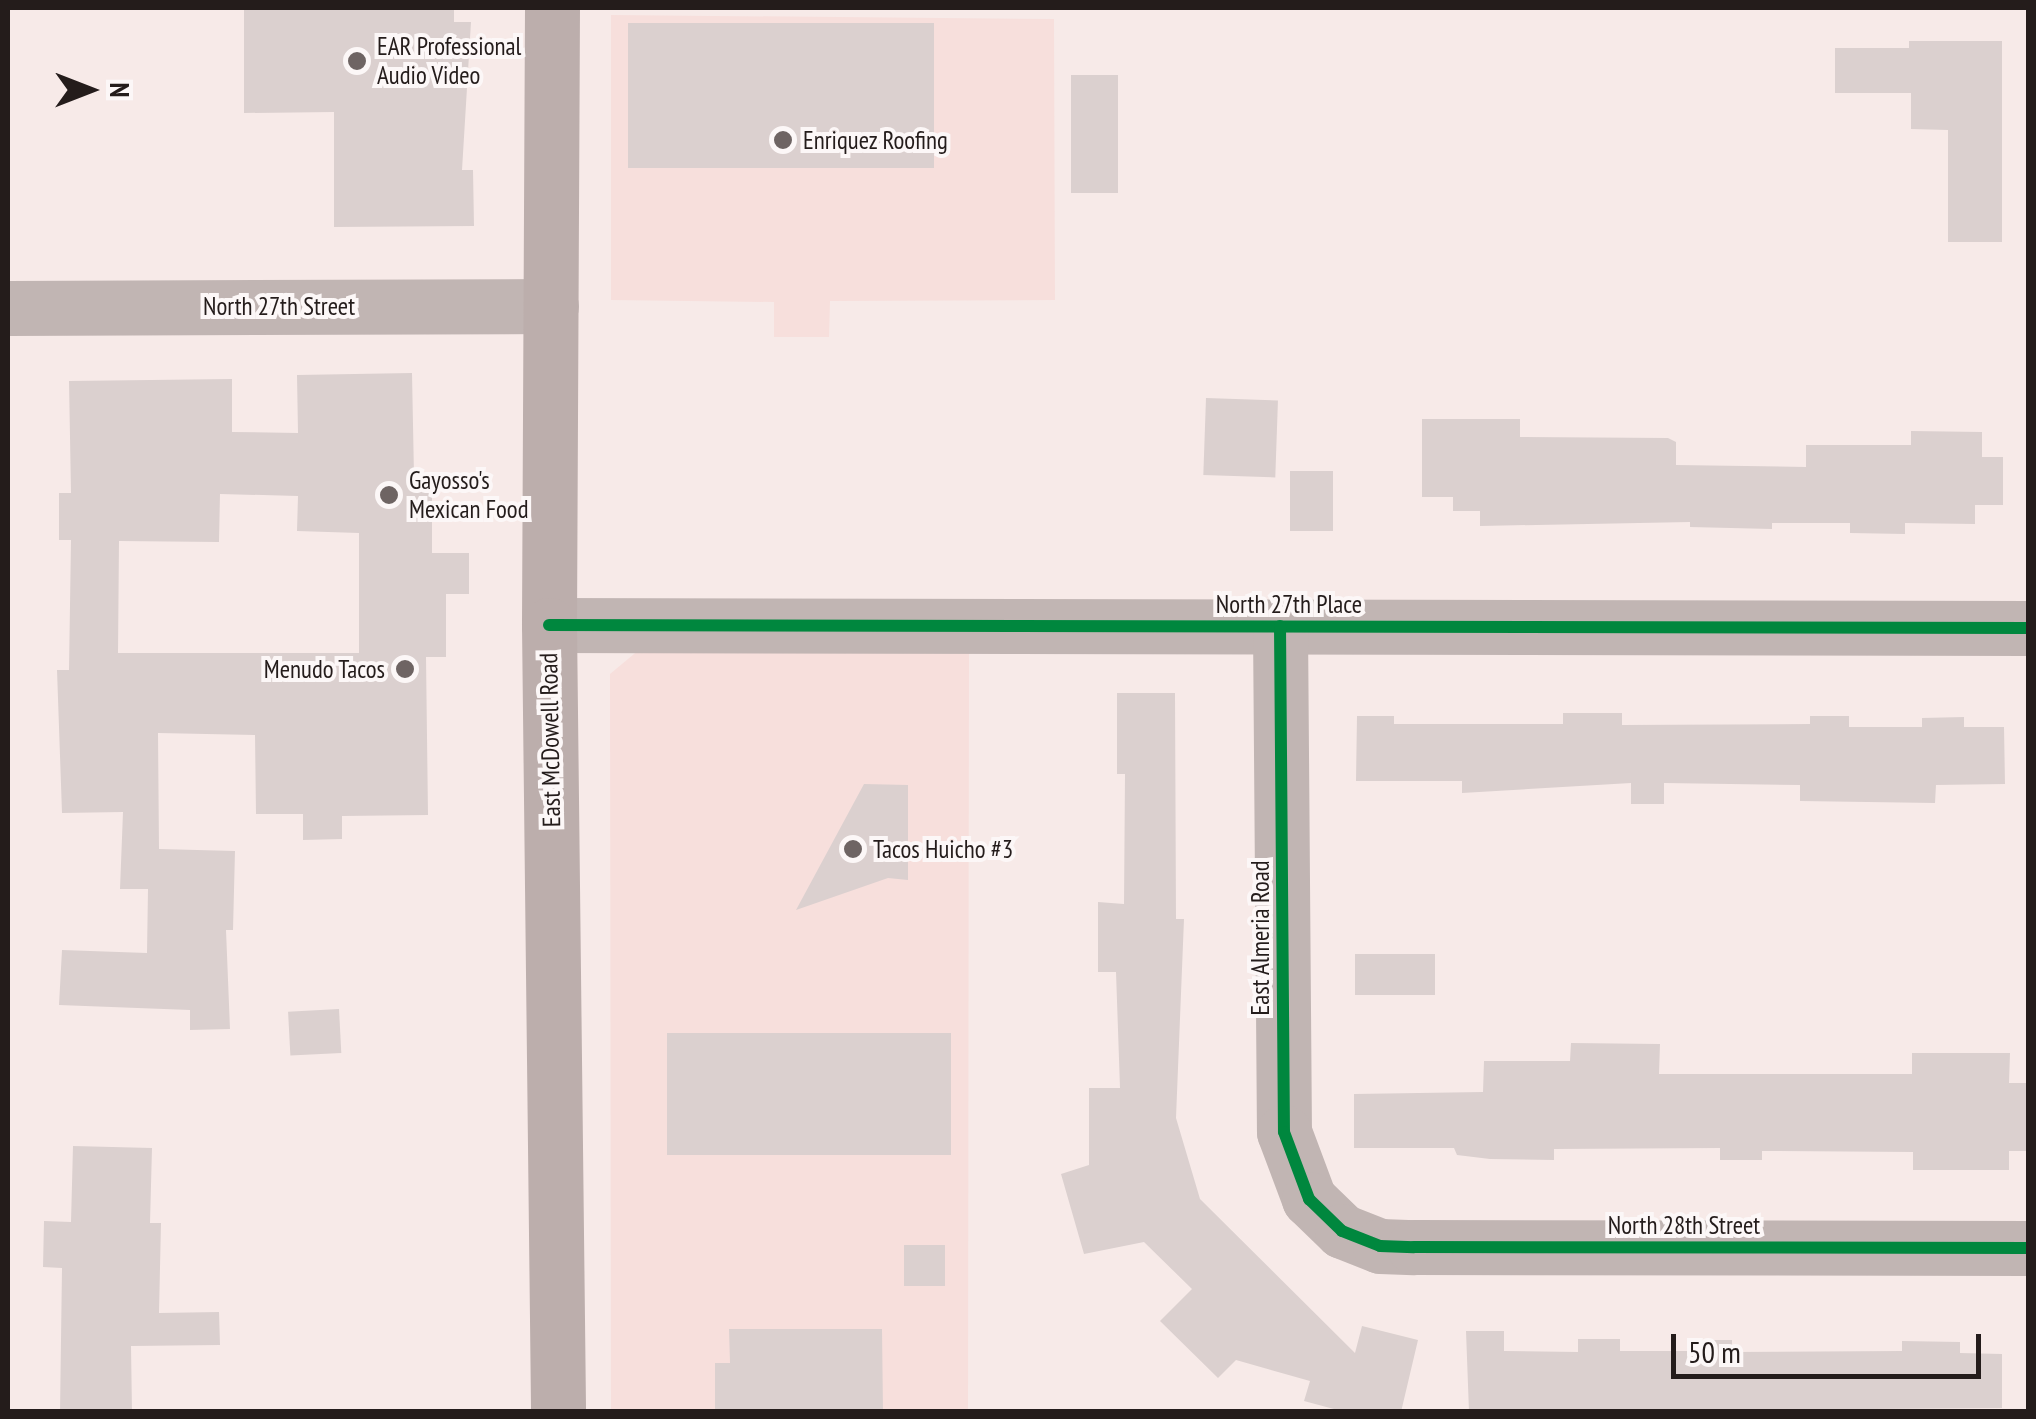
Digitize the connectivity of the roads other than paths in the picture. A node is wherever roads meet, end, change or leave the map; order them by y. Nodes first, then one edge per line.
1 (552, 8) edge
2 (551, 306) junction
3 (8, 308) edge
4 (549, 625) junction
5 (1280, 626) junction
6 (2028, 628) edge
7 (1342, 1231) joint
8 (2028, 1248) edge
9 (558, 1412) edge

1 - 2 main road, East McDowell Road
2 - 3 street, North 27th Street
2 - 4 main road, East McDowell Road
4 - 5 street, North 27th Place
4 - 9 main road, East McDowell Road
5 - 6 street, North 27th Place
5 - 7 street, East Almeria Road
7 - 8 street, North 28th Street

